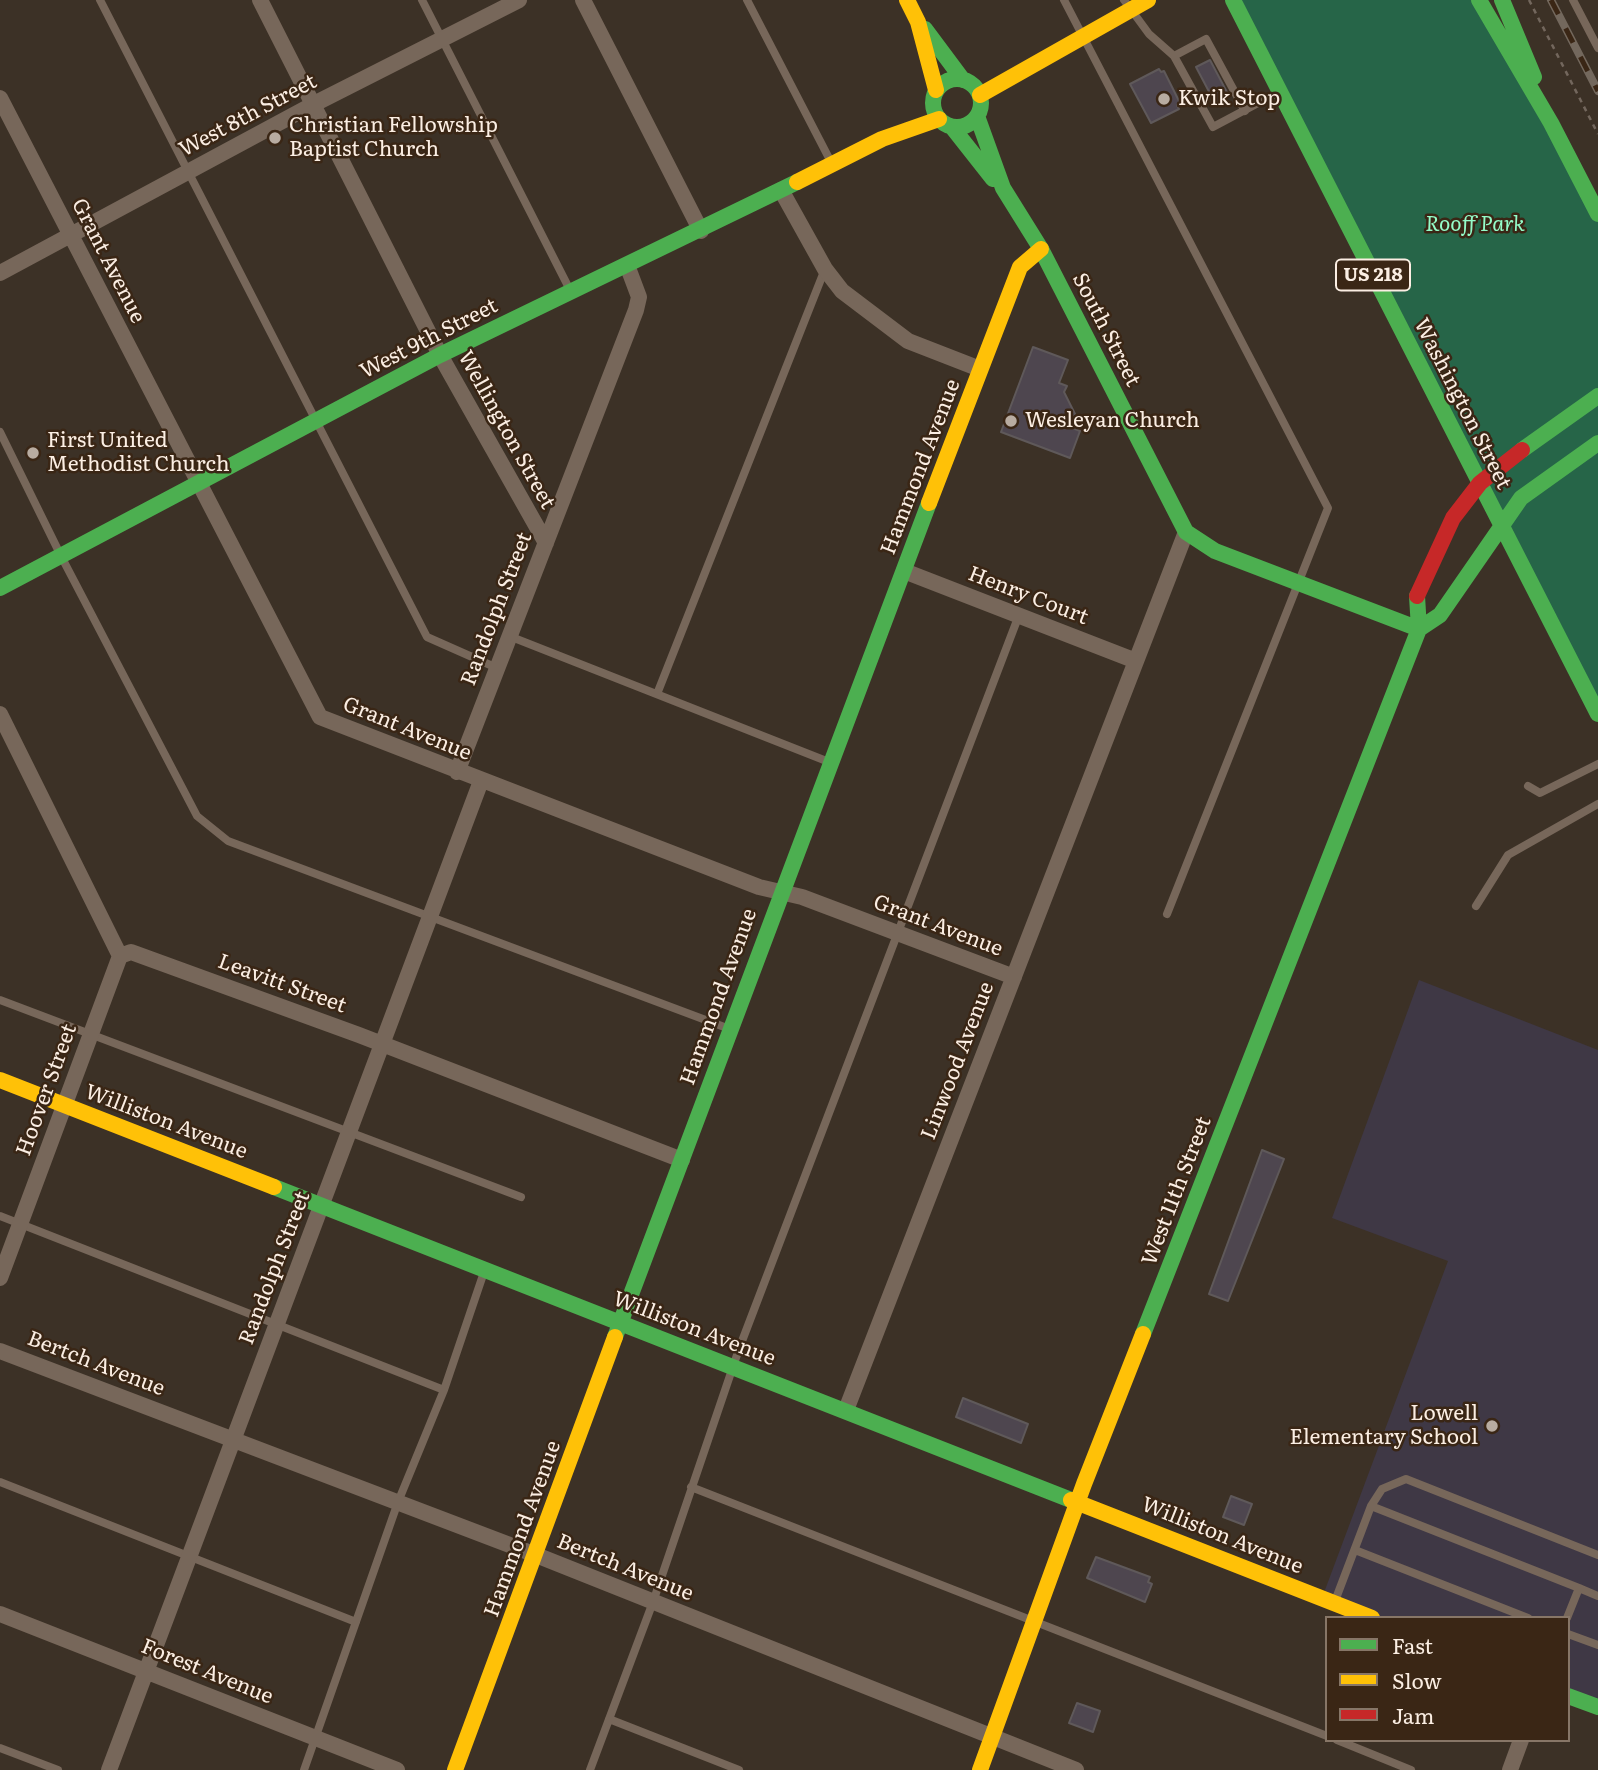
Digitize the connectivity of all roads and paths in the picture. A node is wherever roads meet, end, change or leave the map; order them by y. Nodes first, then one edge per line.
1 (100, 0) edge
2 (260, 0) edge
3 (422, 0) edge
4 (519, 0) edge
5 (583, 0) edge
6 (747, 0) edge
7 (907, 0) edge
8 (1064, 0) edge
9 (1148, 0) edge
10 (1233, 0) edge
11 (1479, 0) edge
12 (1502, 0) edge
13 (1529, 0) edge
14 (1573, 0) edge
15 (1127, 5) edge
16 (918, 22) junction
17 (1082, 36) junction
18 (442, 39) junction
19 (1598, 48) edge
20 (1174, 56) junction
21 (963, 80) junction
22 (1279, 92) junction
23 (934, 94) junction
24 (979, 95) junction
25 (0, 98) edge
26 (314, 104) junction
27 (1245, 111) junction
28 (977, 116) junction
29 (945, 123) junction
30 (1551, 123) junction
31 (1598, 134) edge
32 (882, 139) junction
33 (833, 164) junction
34 (187, 173) junction
35 (1003, 188) junction
36 (781, 190) junction
37 (1598, 214) edge
38 (701, 231) junction
39 (72, 236) junction
40 (1041, 249) junction
41 (627, 265) junction
42 (825, 269) junction
43 (0, 273) edge
44 (571, 292) junction
45 (440, 355) junction
46 (980, 369) junction
47 (1598, 396) edge
48 (317, 421) junction
49 (0, 432) edge
50 (1598, 443) edge
51 (1480, 483) junction
52 (199, 484) junction
53 (1502, 527) junction
54 (1186, 532) junction
55 (546, 543) junction
56 (61, 556) junction
57 (904, 571) junction
58 (1298, 583) junction
59 (0, 588) edge
60 (1019, 615) junction
61 (1419, 629) junction
62 (509, 636) junction
63 (1136, 661) junction
64 (497, 668) junction
65 (657, 694) junction
66 (0, 714) edge
67 (1598, 714) edge
68 (830, 762) junction
69 (1598, 764) edge
70 (457, 772) junction
71 (481, 782) junction
72 (1528, 786) dead end
73 (1598, 804) edge
74 (780, 892) junction
75 (1476, 905) dead end
76 (1167, 914) dead end
77 (429, 918) junction
78 (900, 934) junction
79 (120, 956) junction
80 (1014, 976) junction
81 (0, 1000) edge
82 (730, 1029) junction
83 (89, 1034) junction
84 (382, 1044) junction
85 (0, 1080) edge
86 (64, 1105) junction
87 (349, 1132) junction
88 (682, 1160) junction
89 (521, 1197) dead end
90 (322, 1204) junction
91 (0, 1216) edge
92 (20, 1223) junction
93 (485, 1269) junction
94 (0, 1278) edge
95 (277, 1323) junction
96 (622, 1323) junction
97 (0, 1351) edge
98 (733, 1367) junction
99 (444, 1390) junction
100 (846, 1410) junction
101 (233, 1439) junction
102 (0, 1482) edge
103 (691, 1487) junction
104 (1078, 1501) junction
105 (398, 1502) junction
106 (1371, 1506) junction
107 (1355, 1550) junction
108 (536, 1555) junction
109 (1598, 1555) edge
110 (188, 1556) junction
111 (1579, 1588) junction
112 (1598, 1596) edge
113 (653, 1602) junction
114 (1334, 1603) junction
115 (0, 1614) edge
116 (1367, 1616) edge
117 (1523, 1616) edge
118 (1568, 1616) edge
119 (1035, 1620) junction
120 (356, 1622) junction
121 (1570, 1635) edge
122 (1598, 1645) edge
123 (146, 1670) junction
124 (1570, 1697) edge
125 (1598, 1707) edge
126 (609, 1719) junction
127 (1325, 1735) edge
128 (316, 1738) junction
129 (992, 1738) junction
130 (1342, 1742) edge
131 (1520, 1742) edge
132 (0, 1748) edge
133 (58, 1770) edge
134 (109, 1770) edge
135 (304, 1770) edge
136 (397, 1770) edge
137 (455, 1770) edge
138 (590, 1770) edge
139 (739, 1770) edge
140 (980, 1770) edge
141 (1076, 1770) edge
142 (1411, 1770) edge
143 (1510, 1770) edge

1 - 34 lane
2 - 26 street, Wellington Street
3 - 18 lane
4 - 18 street, West 8th Street
5 - 38 street
6 - 33 lane
7 - 16 main road
8 - 17 lane
9 - 15 main road
10 - 22 main road, Washington Street / US 218
11 - 30 main road
12 - 30 main road
13 - 31 path
14 - 19 lane
15 - 17 main road
15 - 20 lane
16 - 21 main road
16 - 23 main road
17 - 24 main road
17 - 58 lane
18 - 26 street, West 8th Street
18 - 44 lane
20 - 27 lane
20 - 27 lane
21 - 23 main road
21 - 24 main road
22 - 27 lane
22 - 51 main road, Washington Street / US 218
23 - 29 main road
23 - 32 main road, West 9th Street
24 - 28 main road
25 - 39 street, Grant Avenue
26 - 34 street, West 8th Street
26 - 45 street, Wellington Street
28 - 29 main road
28 - 35 main road, South Street
29 - 32 main road, West 9th Street
29 - 35 main road, South Street
30 - 37 main road
32 - 33 main road, West 9th Street
33 - 36 main road, West 9th Street
34 - 39 street, West 8th Street
34 - 48 lane
35 - 40 main road, South Street
36 - 38 main road, West 9th Street
36 - 42 street
38 - 41 main road, West 9th Street
39 - 43 street, West 8th Street
39 - 52 street, Grant Avenue
40 - 46 main road, Hammond Avenue
40 - 54 main road, South Street
41 - 44 main road, West 9th Street
41 - 55 street, Randolph Street
42 - 46 street
42 - 65 lane
44 - 45 main road, West 9th Street
45 - 48 main road, West 9th Street
45 - 55 street, Wellington Street
46 - 57 main road, Hammond Avenue
47 - 51 main road, West 11th Street
48 - 52 main road, West 9th Street
48 - 64 lane
49 - 56 lane
50 - 53 main road, West 11th Street
51 - 53 main road, Washington Street / US 218
51 - 61 main road, West 11th Street
52 - 56 main road, West 9th Street
52 - 70 street, Grant Avenue
53 - 61 main road, West 11th Street
53 - 67 main road, Washington Street / US 218
54 - 58 main road, South Street
54 - 63 street, Linwood Avenue
55 - 62 street, Randolph Street
56 - 59 main road, West 9th Street
56 - 77 lane
57 - 60 street, Henry Court
57 - 68 main road, Hammond Avenue
58 - 61 main road, South Street
58 - 76 lane
60 - 63 street, Henry Court
60 - 78 lane
61 - 104 main road, West 11th Street
62 - 64 street, Randolph Street
62 - 65 lane
63 - 80 street, Linwood Avenue
64 - 70 street, Randolph Street
65 - 68 lane
66 - 79 street
68 - 74 main road, Hammond Avenue
69 - 72 lane
70 - 71 street, Grant Avenue
71 - 74 street, Grant Avenue
71 - 77 street, Randolph Street
73 - 75 lane
74 - 78 street, Grant Avenue
74 - 82 main road, Hammond Avenue
77 - 82 lane
77 - 84 street, Randolph Street
78 - 80 street, Grant Avenue
78 - 98 lane
79 - 83 street, Hoover Street
79 - 84 street, Leavitt Street
80 - 100 street, Linwood Avenue
81 - 83 lane
82 - 88 main road, Hammond Avenue
83 - 86 street, Hoover Street
83 - 87 lane
84 - 87 street, Randolph Street
84 - 88 street, Leavitt Street
85 - 86 main road, Williston Avenue
86 - 90 main road, Williston Avenue
86 - 92 street, Hoover Street
87 - 89 lane
87 - 90 street, Randolph Street
88 - 96 main road, Hammond Avenue
90 - 93 main road, Williston Avenue
90 - 95 street, Randolph Street
91 - 92 lane
92 - 94 street, Hoover Street
92 - 95 lane
93 - 96 main road, Williston Avenue
93 - 99 lane
95 - 99 lane
95 - 101 street, Randolph Street
96 - 98 main road, Williston Avenue
96 - 108 main road, Hammond Avenue
97 - 101 street, Bertch Avenue
98 - 100 main road, Williston Avenue
98 - 103 lane
99 - 105 lane
100 - 104 main road, Williston Avenue
101 - 105 street, Bertch Avenue
101 - 110 street, Randolph Street
102 - 110 lane
103 - 113 lane
103 - 119 lane
104 - 114 main road, Williston Avenue
104 - 119 main road, West 11th Street
105 - 108 street, Bertch Avenue
105 - 120 lane
106 - 107 lane
106 - 109 lane
106 - 111 lane
107 - 114 lane
107 - 117 lane
108 - 113 street, Bertch Avenue
108 - 137 main road, Hammond Avenue
110 - 120 lane
110 - 123 street, Randolph Street
111 - 112 lane
111 - 118 lane
113 - 126 lane
113 - 129 street, Bertch Avenue
114 - 116 main road, Williston Avenue
115 - 123 street, Forest Avenue
119 - 127 lane
119 - 129 main road, West 11th Street
120 - 128 lane
121 - 122 lane
123 - 128 street, Forest Avenue
123 - 134 street, Randolph Street
124 - 125 main road
126 - 138 lane
126 - 139 lane
128 - 135 lane
128 - 136 street, Forest Avenue
129 - 140 main road, West 11th Street
129 - 141 street, Bertch Avenue
130 - 142 lane
131 - 143 street
132 - 133 lane

